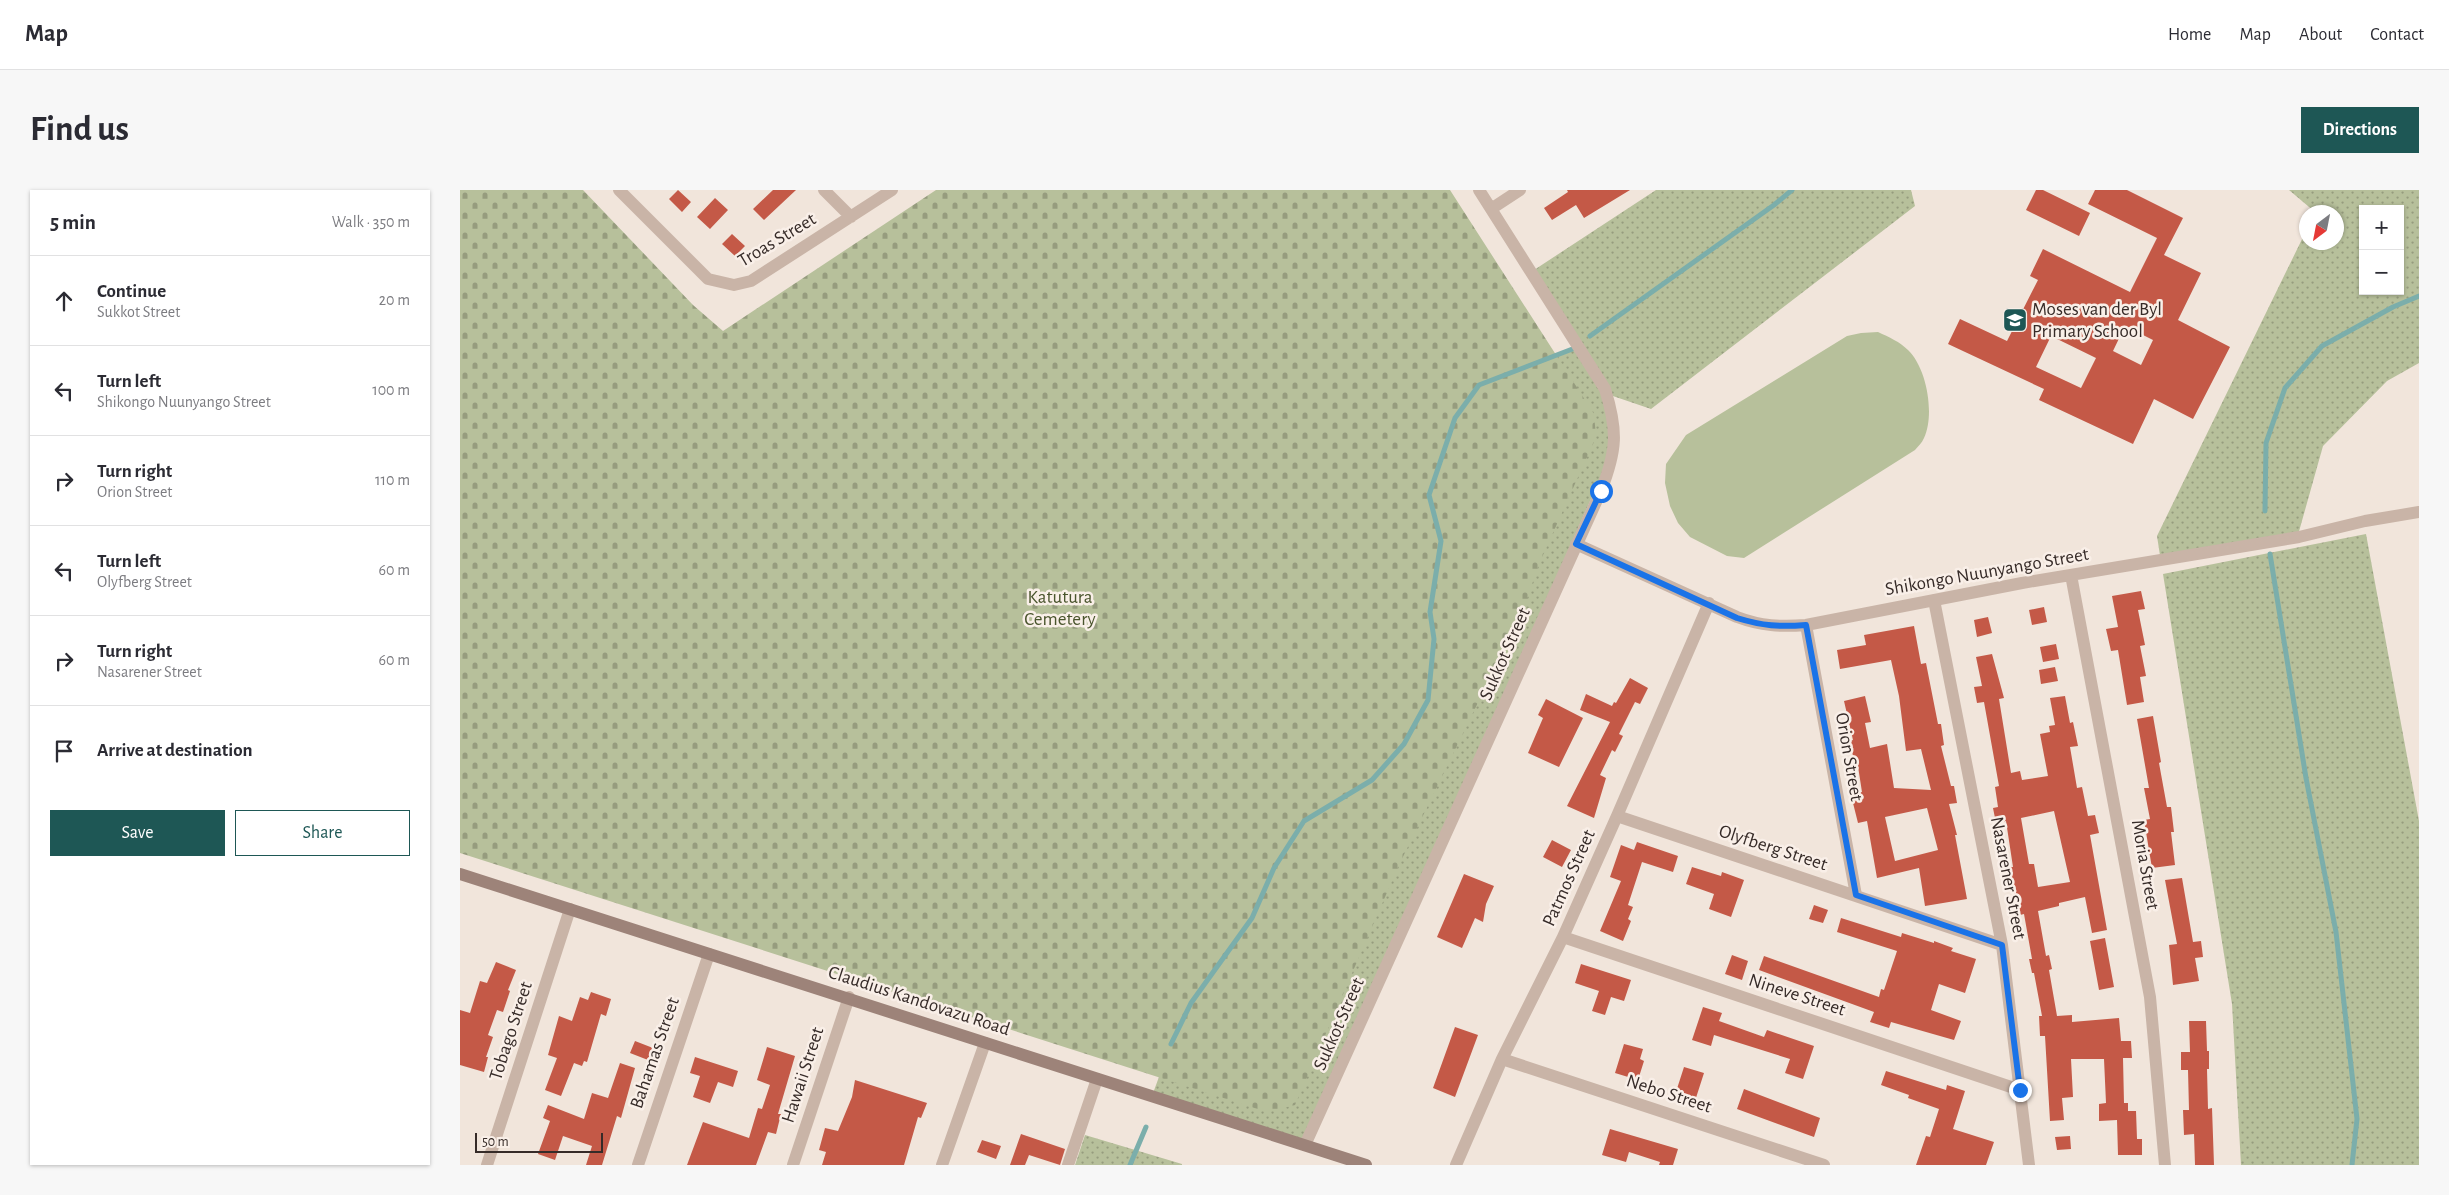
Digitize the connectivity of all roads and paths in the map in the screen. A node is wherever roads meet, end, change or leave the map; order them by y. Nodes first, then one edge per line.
1 (619, 190) edge
2 (824, 190) edge
3 (892, 190) edge
4 (1478, 190) edge
5 (1520, 190) edge
6 (1491, 209) junction
7 (851, 217) junction
8 (2419, 512) edge
9 (1576, 544) junction
10 (2071, 575) junction
11 (1934, 600) junction
12 (1708, 603) junction
13 (1806, 625) junction
14 (1617, 816) junction
15 (460, 874) edge
16 (1856, 895) junction
17 (570, 909) junction
18 (1563, 937) junction
19 (2002, 945) junction
20 (709, 954) junction
21 (849, 997) junction
22 (985, 1043) junction
23 (1502, 1060) junction
24 (1097, 1079) junction
25 (2020, 1090) junction
26 (1305, 1145) junction
27 (487, 1165) edge
28 (638, 1165) edge
29 (793, 1165) edge
30 (942, 1165) edge
31 (1068, 1165) edge
32 (1366, 1165) edge
33 (1456, 1165) edge
34 (1824, 1165) edge
35 (2029, 1165) edge
36 (2165, 1165) edge

1 - 7 street, Troas Street
2 - 7 street
3 - 7 street, Troas Street
4 - 6 street, Sukkot Street
5 - 6 street
6 - 9 street, Sukkot Street
8 - 10 street, Shikongo Nuunyango Street
9 - 12 street, Shikongo Nuunyango Street
9 - 26 street, Sukkot Street
10 - 11 street, Shikongo Nuunyango Street
10 - 36 street, Moria Street
11 - 13 street, Shikongo Nuunyango Street
11 - 19 street, Nasarener Street
12 - 13 street, Shikongo Nuunyango Street
12 - 14 street, Patmos Street
13 - 16 street, Orion Street
14 - 16 street, Olyfberg Street
14 - 18 street, Patmos Street
15 - 17 street, Claudius Kandovazu Road
16 - 19 street, Olyfberg Street
17 - 20 street, Claudius Kandovazu Road
17 - 27 street, Tobago Street
18 - 23 street, Patmos Street
18 - 25 street, Nineve Street
19 - 25 street, Nasarener Street
20 - 21 street, Claudius Kandovazu Road
20 - 28 street, Bahamas Street
21 - 22 street, Claudius Kandovazu Road
21 - 29 street, Hawaii Street
22 - 24 street, Claudius Kandovazu Road
22 - 30 street
23 - 33 street, Patmos Street
23 - 34 street, Nebo Street
24 - 26 street, Claudius Kandovazu Road
24 - 31 street
25 - 35 street, Nasarener Street
26 - 32 street, Claudius Kandovazu Road

